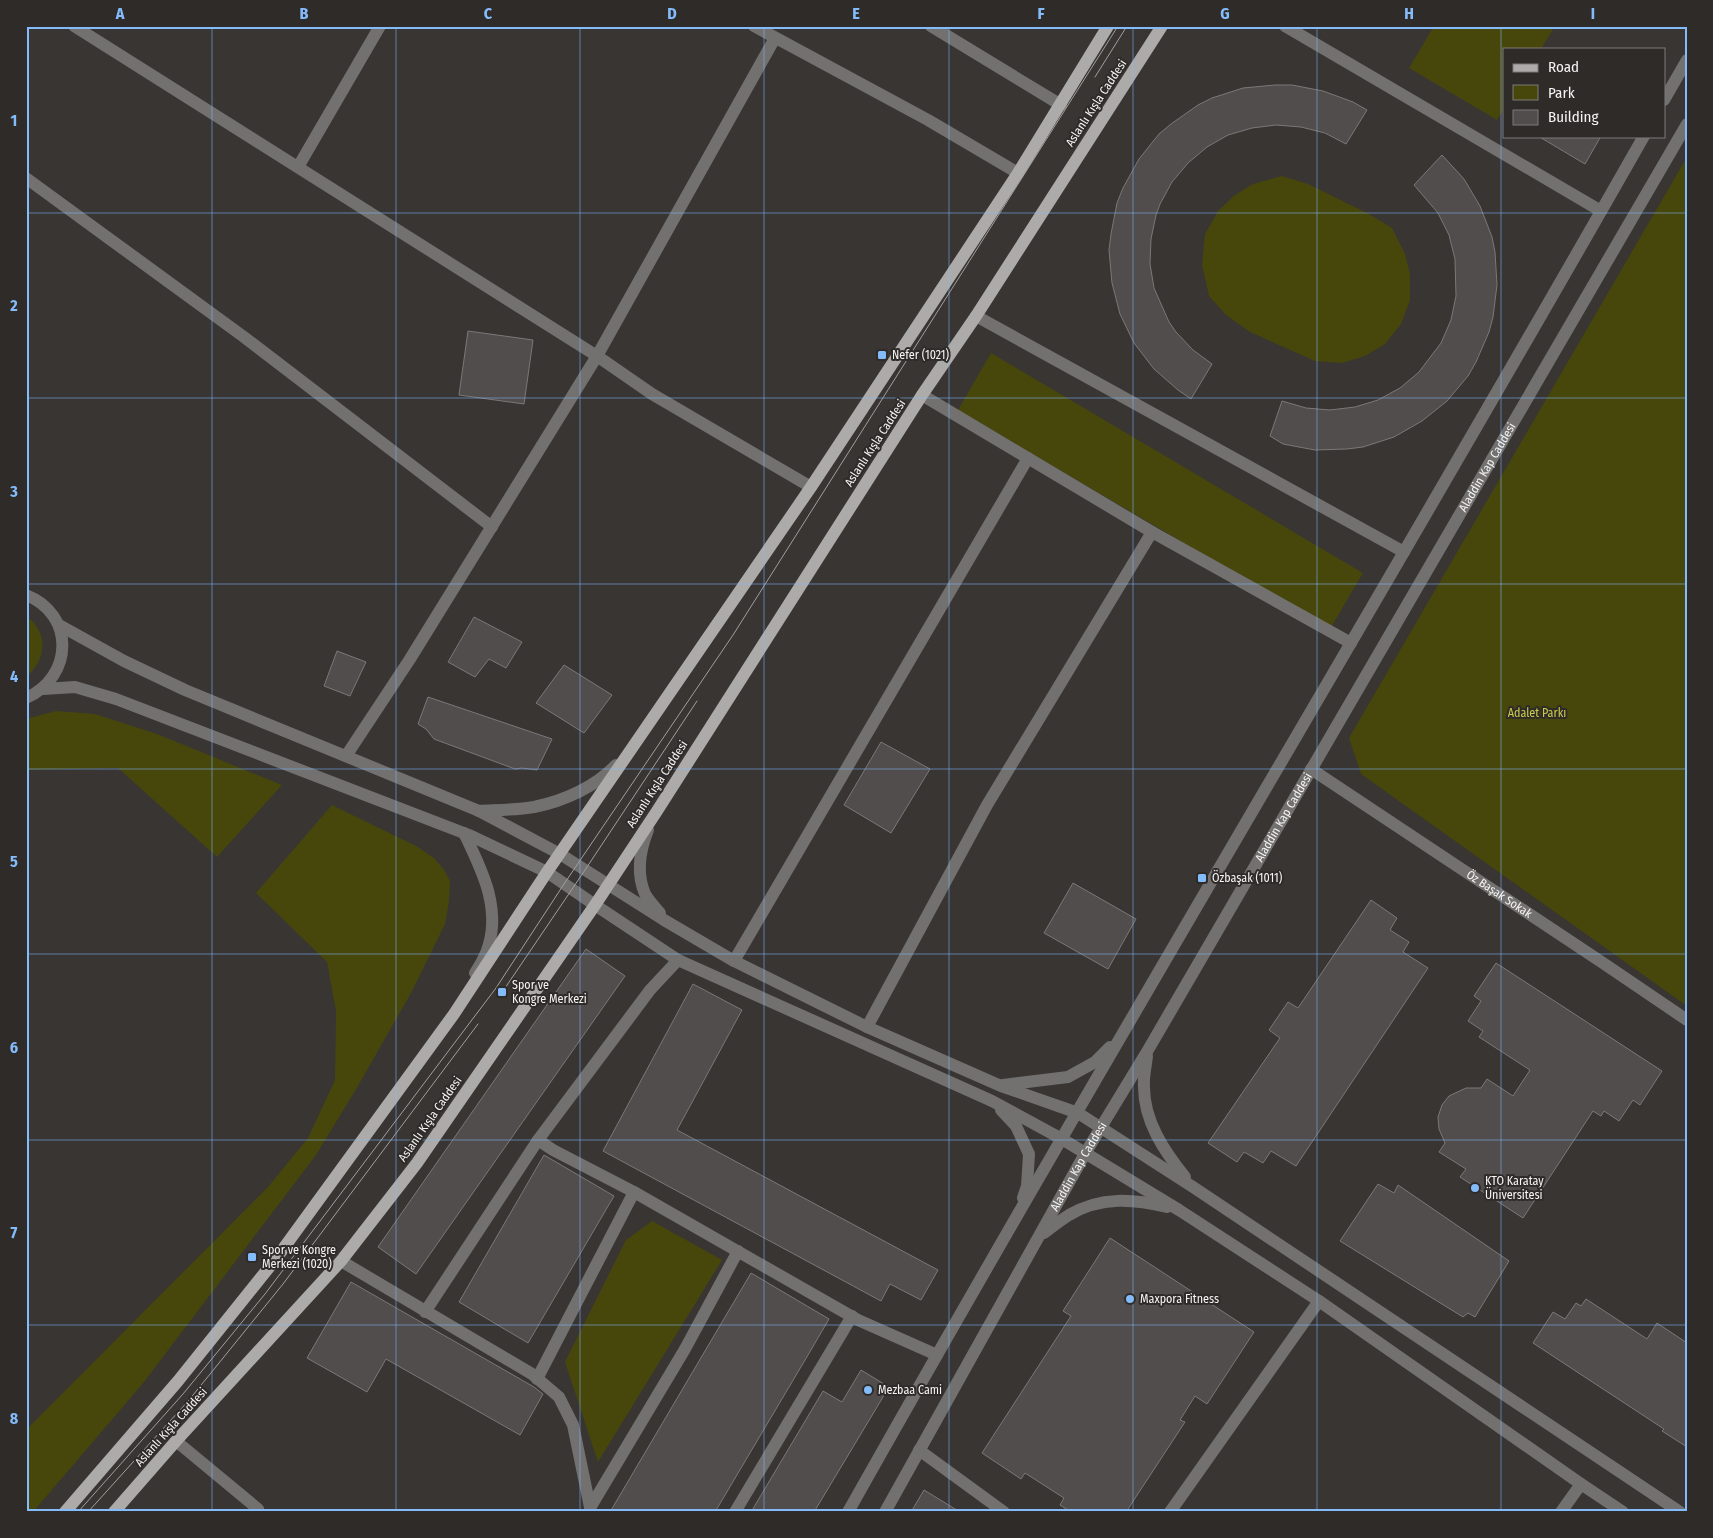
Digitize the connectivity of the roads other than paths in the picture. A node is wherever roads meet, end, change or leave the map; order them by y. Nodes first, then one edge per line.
1 (74, 26) edge
2 (380, 26) edge
3 (754, 26) edge
4 (931, 26) edge
5 (1108, 26) edge
6 (1162, 26) edge
7 (1285, 26) edge
8 (775, 38) junction
9 (1687, 60) edge
10 (1666, 97) edge
11 (1061, 105) junction
12 (1687, 124) edge
13 (1643, 138) edge
14 (298, 166) junction
15 (1018, 173) junction
16 (26, 178) edge
17 (1601, 211) junction
18 (976, 316) junction
19 (597, 356) junction
20 (922, 395) junction
21 (1028, 458) junction
22 (811, 486) junction
23 (492, 527) junction
24 (1152, 532) junction
25 (1404, 552) junction
26 (27, 594) edge
27 (59, 625) junction
28 (1351, 644) junction
29 (43, 689) junction
30 (26, 698) edge
31 (630, 750) junction
32 (346, 756) junction
33 (1311, 769) junction
34 (479, 811) junction
35 (656, 811) junction
36 (464, 833) junction
37 (560, 854) junction
38 (547, 872) junction
39 (608, 885) junction
40 (594, 905) junction
41 (664, 920) junction
42 (678, 960) junction
43 (734, 960) junction
44 (454, 1014) junction
45 (1687, 1020) edge
46 (867, 1027) junction
47 (1124, 1034) junction
48 (1148, 1050) junction
49 (1001, 1086) junction
50 (992, 1101) junction
51 (1078, 1113) junction
52 (1102, 1127) junction
53 (1062, 1139) junction
54 (538, 1140) junction
55 (1086, 1152) junction
56 (1193, 1187) junction
57 (634, 1192) junction
58 (1179, 1210) junction
59 (1015, 1221) junction
60 (1040, 1236) junction
61 (738, 1251) junction
62 (341, 1261) junction
63 (1319, 1301) junction
64 (425, 1312) junction
65 (852, 1316) junction
66 (937, 1355) junction
67 (537, 1379) junction
68 (176, 1441) junction
69 (919, 1450) junction
70 (1581, 1484) junction
71 (590, 1510) edge
72 (65, 1512) edge
73 (114, 1512) edge
74 (260, 1512) edge
75 (735, 1512) edge
76 (848, 1512) edge
77 (885, 1512) edge
78 (1004, 1512) edge
79 (1170, 1512) edge
80 (1562, 1512) edge
81 (1623, 1512) edge
82 (1680, 1512) edge

1 - 14 street
2 - 14 street
3 - 8 street
4 - 11 street
5 - 11 main road, Aslanlı Kışla Caddesi
6 - 18 main road, Aslanlı Kışla Caddesi
7 - 17 street
8 - 15 street
8 - 19 street
9 - 10 street
11 - 15 main road, Aslanlı Kışla Caddesi
12 - 33 street, Aladdin Kap Caddesi
13 - 17 street
14 - 19 street
15 - 22 main road, Aslanlı Kışla Caddesi
16 - 23 street
17 - 25 street
18 - 20 main road, Aslanlı Kışla Caddesi
18 - 25 street
19 - 22 street
19 - 23 street
20 - 21 street
20 - 35 main road, Aslanlı Kışla Caddesi
21 - 24 street
21 - 43 street
22 - 31 main road, Aslanlı Kışla Caddesi
23 - 32 street
24 - 28 street
24 - 46 street
25 - 28 street
26 - 27 street
27 - 29 street
27 - 32 street
28 - 47 street
29 - 30 street
29 - 36 street
31 - 34 street
31 - 37 main road, Aslanlı Kışla Caddesi
32 - 34 street
33 - 45 street, Öz Başak Sokak
33 - 48 street, Aladdin Kap Caddesi
34 - 37 street
35 - 39 main road, Aslanlı Kışla Caddesi
35 - 41 street
36 - 38 street
36 - 44 street
37 - 38 main road, Aslanlı Kışla Caddesi
37 - 39 street
38 - 40 street
38 - 44 main road, Aslanlı Kışla Caddesi
39 - 40 main road, Aslanlı Kışla Caddesi
39 - 41 street
40 - 42 street
40 - 62 main road, Aslanlı Kışla Caddesi
41 - 43 street
42 - 50 street
42 - 54 street
43 - 46 street
44 - 72 main road, Aslanlı Kışla Caddesi
46 - 49 street
47 - 49 street
47 - 51 street
48 - 52 street, Aladdin Kap Caddesi
48 - 56 street
49 - 51 street
50 - 53 street
50 - 59 street
51 - 52 street
51 - 53 street
52 - 55 street, Aladdin Kap Caddesi
52 - 56 street
53 - 55 street
53 - 59 street
54 - 57 street
54 - 64 street
55 - 58 street
55 - 60 street, Aladdin Kap Caddesi
56 - 82 street
57 - 61 street
57 - 67 street
58 - 60 street
58 - 63 street
59 - 66 street
60 - 69 street, Aladdin Kap Caddesi
61 - 65 street
61 - 71 street
62 - 64 street
62 - 68 main road, Aslanlı Kışla Caddesi
63 - 70 street
63 - 79 street
64 - 67 street
65 - 66 street
65 - 75 street
66 - 76 street
67 - 71 street
68 - 73 main road, Aslanlı Kışla Caddesi
68 - 74 street
69 - 77 street, Aladdin Kap Caddesi
69 - 78 street
70 - 80 street
70 - 81 street

